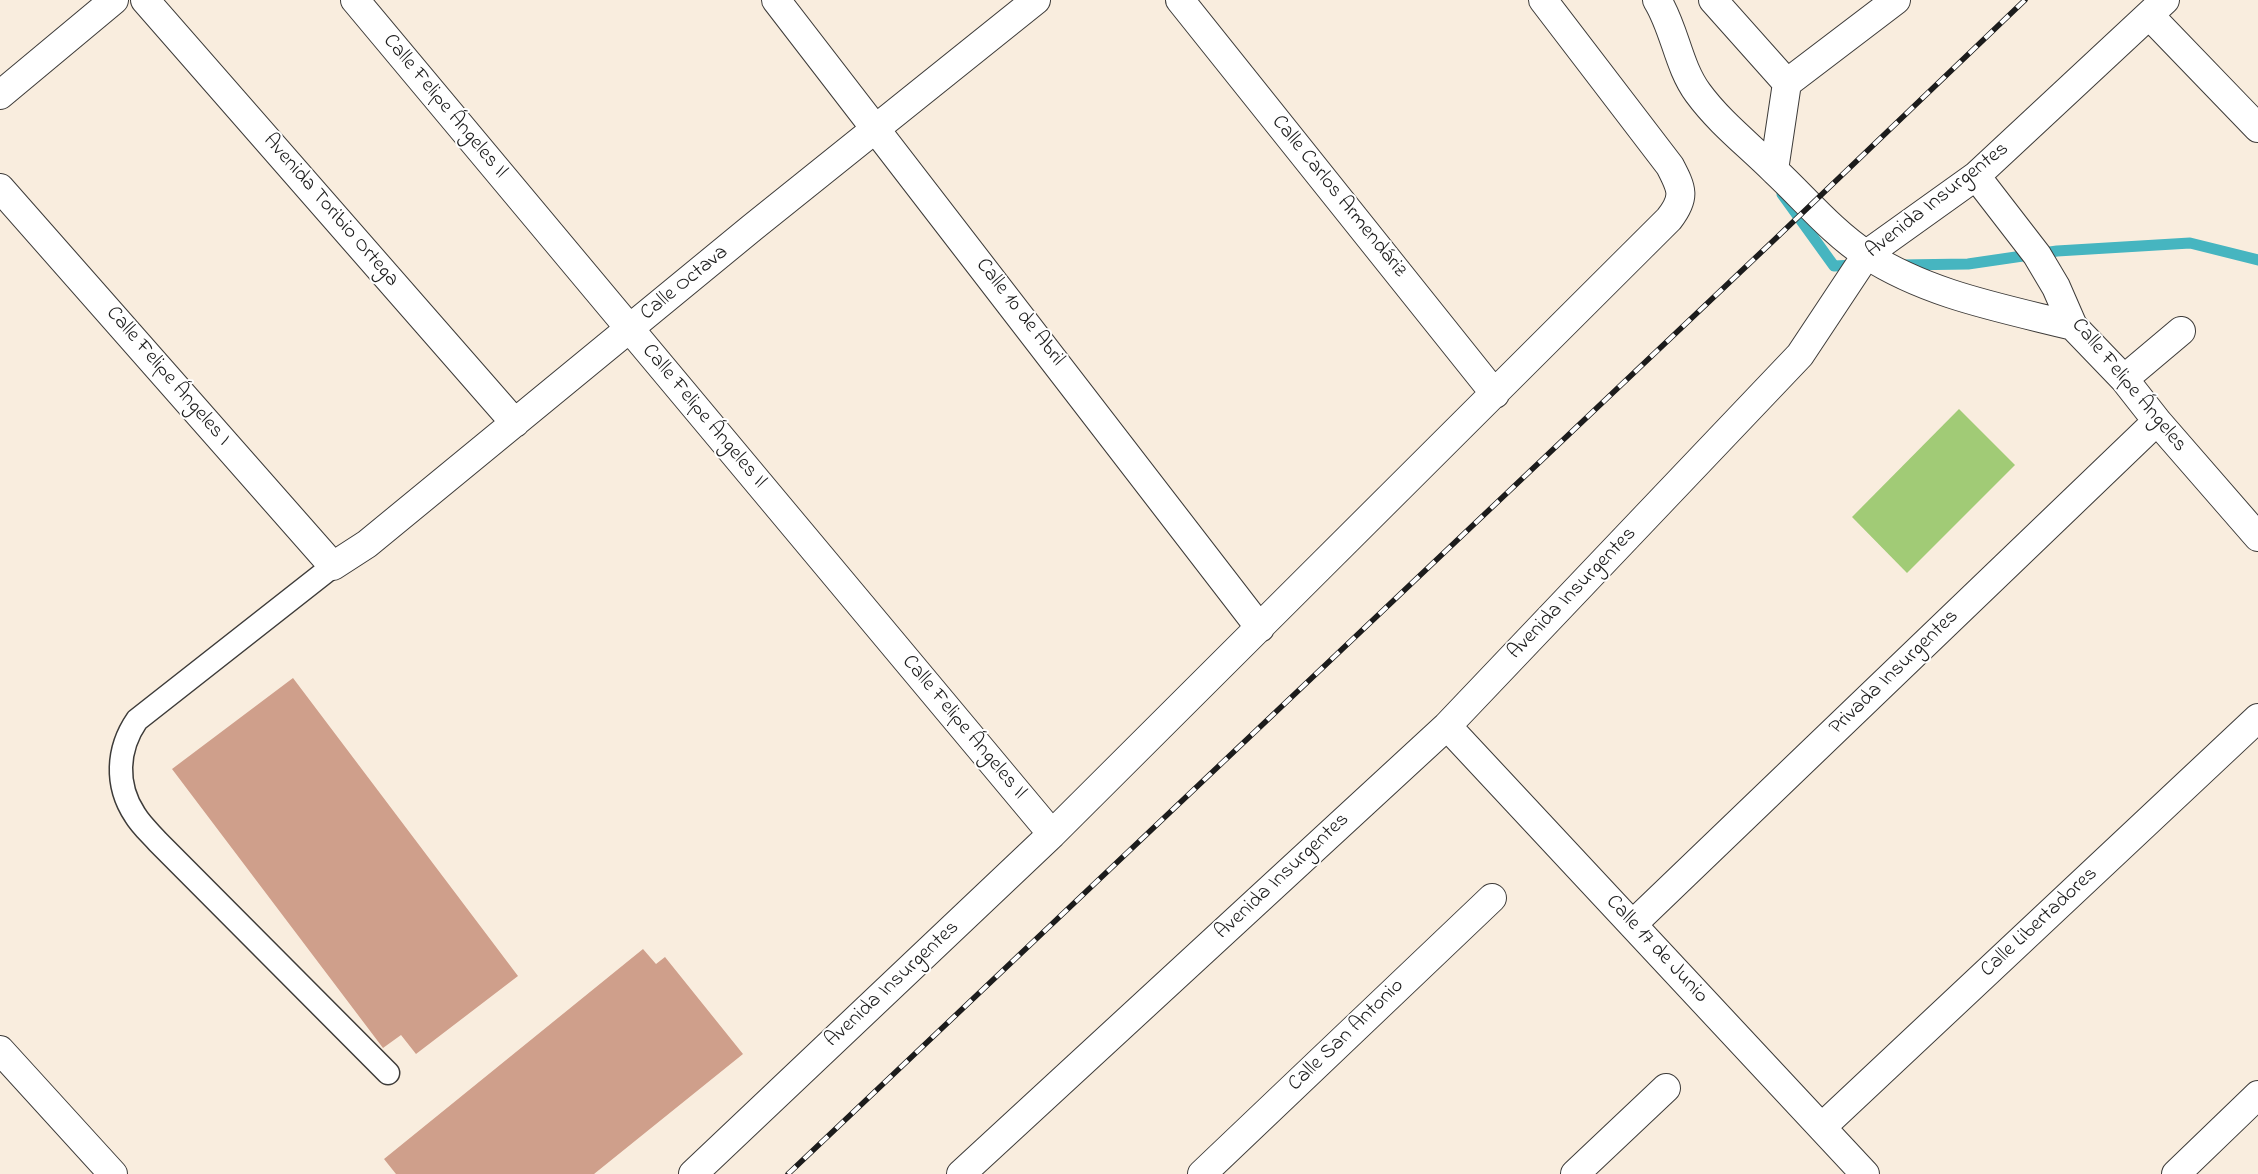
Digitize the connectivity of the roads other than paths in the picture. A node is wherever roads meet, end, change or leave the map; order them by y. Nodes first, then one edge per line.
1 (114, 0) edge
2 (145, 0) edge
3 (355, 0) edge
4 (776, 0) edge
5 (1036, 0) edge
6 (1180, 0) edge
7 (1543, 0) edge
8 (1657, 0) edge
9 (1713, 0) edge
10 (1896, 0) edge
11 (2157, 7) edge
12 (1788, 84) junction
13 (0, 95) edge
14 (876, 128) junction
15 (2258, 128) edge
16 (1774, 170) junction
17 (1976, 176) junction
18 (0, 188) edge
19 (1867, 254) junction
20 (2073, 326) junction
21 (629, 329) junction
22 (2181, 332) dead end
23 (2124, 379) junction
24 (1495, 394) junction
25 (2156, 421) junction
26 (515, 423) junction
27 (2258, 537) edge
28 (333, 566) junction
29 (1260, 628) junction
30 (2258, 718) edge
31 (1447, 726) junction
32 (1052, 834) junction
33 (1492, 898) dead end
34 (1633, 924) junction
35 (0, 1050) edge
36 (388, 1073) dead end
37 (1666, 1088) dead end
38 (2258, 1095) edge
39 (1822, 1127) junction
40 (113, 1174) edge
41 (693, 1174) edge
42 (961, 1174) edge
43 (1202, 1174) edge
44 (1575, 1174) edge
45 (1865, 1174) edge
46 (2176, 1174) edge

1 - 13 street
2 - 26 street, Avenida Toribio Ortega
3 - 21 street, Calle Felipe Ángeles Il
4 - 14 street, Calle 10 de Abril
5 - 14 street, Calle Octava
6 - 24 street, Calle Carlos Armendáriz
7 - 24 street, Avenida Insurgentes
8 - 16 street
9 - 12 street
10 - 12 street
11 - 15 street
11 - 17 street, Avenida Insurgentes
12 - 16 street
14 - 21 street, Calle Octava
14 - 29 street, Calle 10 de Abril
16 - 19 street
17 - 19 street, Avenida Insurgentes
17 - 20 street, Calle Felipe Ángeles
18 - 28 street, Calle Felipe Ángeles I
19 - 20 street
19 - 31 street, Avenida Insurgentes
20 - 23 street, Calle Felipe Ángeles
21 - 26 street, Calle Octava
21 - 32 street, Calle Felipe Ángeles Il
22 - 23 street
23 - 25 street, Calle Felipe Ángeles
24 - 29 street, Avenida Insurgentes
25 - 27 street, Calle Felipe Ángeles
25 - 34 street, Privada Insurgentes
26 - 28 street, Calle Octava
28 - 36 lane
29 - 32 street, Avenida Insurgentes
30 - 39 street, Calle Libertadores
31 - 34 street, Calle 17 de Junio
31 - 42 street, Avenida Insurgentes
32 - 41 street, Avenida Insurgentes
33 - 43 street, Calle San Antonio
34 - 39 street, Calle 17 de Junio
35 - 40 street
37 - 44 street
38 - 46 street
39 - 45 street, Calle 17 de Junio

